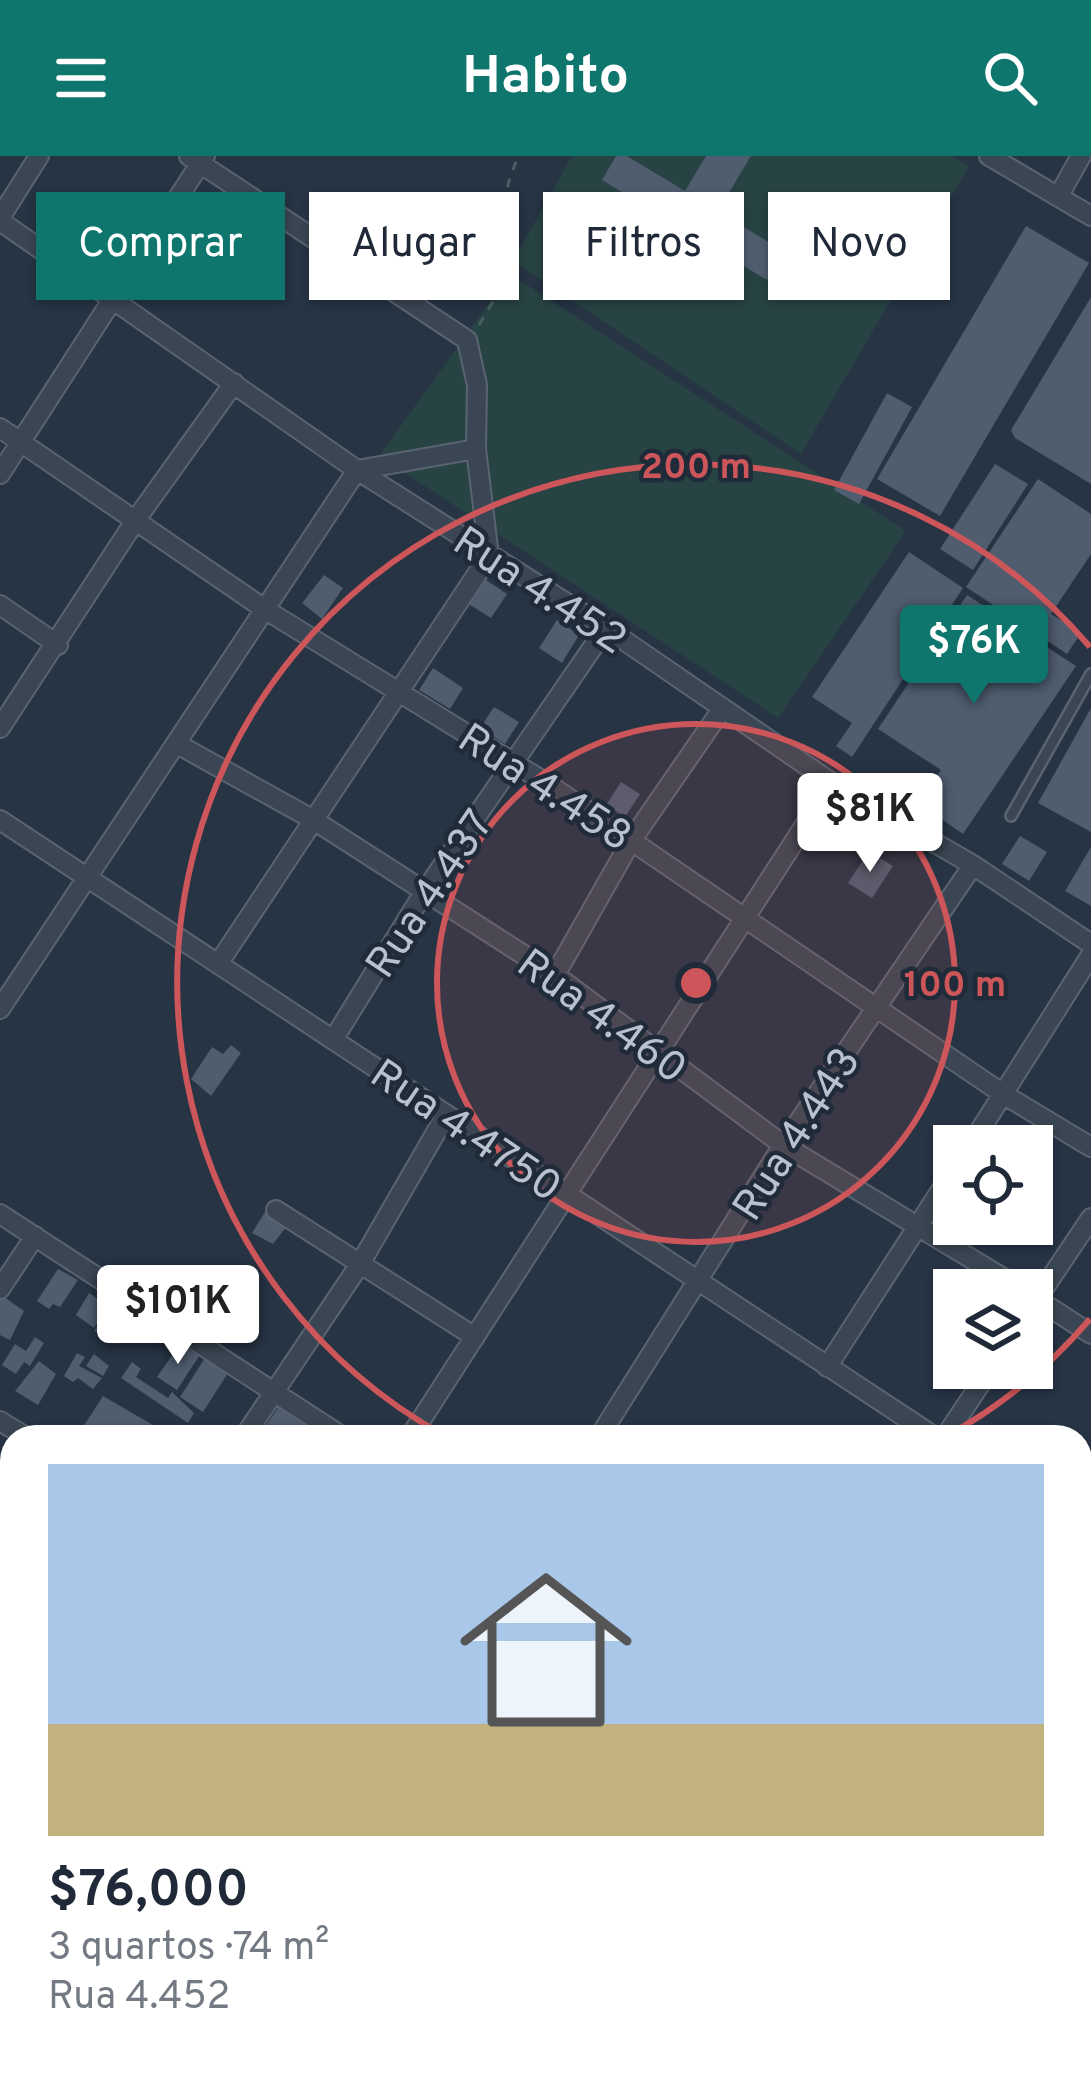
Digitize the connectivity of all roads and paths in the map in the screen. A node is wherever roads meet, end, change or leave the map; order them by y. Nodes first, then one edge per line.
1 (39, 156) edge
2 (518, 156) edge
3 (989, 156) edge
4 (1081, 156) edge
5 (198, 159) edge
6 (1058, 197) junction
7 (1091, 216) edge
8 (0, 219) edge
9 (113, 301) junction
10 (467, 340) junction
11 (234, 383) junction
12 (0, 428) edge
13 (22, 441) junction
14 (476, 449) junction
15 (357, 470) junction
16 (0, 474) edge
17 (137, 518) junction
18 (489, 556) junction
19 (0, 605) edge
20 (266, 610) junction
21 (606, 628) junction
22 (58, 645) junction
23 (1091, 674) edge
24 (397, 689) junction
25 (722, 709) junction
26 (0, 728) edge
27 (179, 746) junction
28 (515, 765) junction
29 (832, 783) junction
30 (1011, 816) dead end
31 (312, 819) junction
32 (0, 820) edge
33 (631, 841) junction
34 (973, 865) junction
35 (89, 882) junction
36 (423, 894) junction
37 (746, 919) junction
38 (1091, 944) edge
39 (1091, 955) edge
40 (218, 964) junction
41 (555, 975) junction
42 (877, 1006) junction
43 (0, 1009) edge
44 (333, 1040) junction
45 (658, 1057) junction
46 (1003, 1094) junction
47 (446, 1115) junction
48 (983, 1125) edge
49 (783, 1145) junction
50 (1091, 1147) edge
51 (567, 1196) junction
52 (933, 1203) edge
53 (276, 1210) dead end
54 (0, 1214) edge
55 (1091, 1218) edge
56 (919, 1225) junction
57 (34, 1236) junction
58 (360, 1264) junction
59 (987, 1269) edge
60 (1052, 1269) edge
61 (700, 1283) junction
62 (0, 1289) edge
63 (1053, 1311) edge
64 (1091, 1334) edge
65 (475, 1337) junction
66 (827, 1367) junction
67 (977, 1389) edge
68 (274, 1392) junction
69 (252, 1425) edge
70 (325, 1425) edge
71 (418, 1425) edge
72 (615, 1425) edge
73 (916, 1425) edge
74 (953, 1425) edge

1 - 8 street
2 - 10 path
3 - 6 street
4 - 6 street
5 - 9 street
5 - 10 street
6 - 7 street
8 - 9 street, Rua 4.452
9 - 11 street, Rua 4.452
9 - 13 street
10 - 14 street
11 - 15 street, Rua 4.452
11 - 17 street
12 - 13 street, Rua 4.458
13 - 16 street
13 - 17 street, Rua 4.458
14 - 15 street
14 - 18 street
15 - 18 street, Rua 4.452
15 - 20 street
17 - 20 street, Rua 4.458
17 - 22 street
18 - 21 street, Rua 4.452
18 - 24 street
19 - 22 street
20 - 24 street, Rua 4.458
20 - 27 street
21 - 25 street, Rua 4.452
21 - 28 street, Rua 4.437
22 - 26 street
23 - 30 lane
24 - 28 street, Rua 4.458
24 - 31 street
25 - 29 street, Rua 4.452
25 - 33 street
27 - 31 street, Rua 4.460
27 - 35 street
28 - 33 street, Rua 4.458
28 - 36 street, Rua 4.437
29 - 34 street, Rua 4.452
29 - 37 street
31 - 36 street, Rua 4.460
31 - 40 street
32 - 35 street, Rua 4.4750
33 - 37 street, Rua 4.458
33 - 41 street
34 - 38 street, Rua 4.452
34 - 42 street, Rua 4.443
35 - 40 street, Rua 4.4750
35 - 43 street
36 - 41 street, Rua 4.460
36 - 44 street, Rua 4.437
37 - 42 street, Rua 4.458
37 - 45 street
39 - 46 street
40 - 44 street, Rua 4.4750
41 - 45 street, Rua 4.460
42 - 46 street, Rua 4.458
42 - 49 street, Rua 4.443
44 - 47 street, Rua 4.4750
45 - 49 street, Rua 4.460
45 - 51 street
46 - 48 street
46 - 50 street, Rua 4.458
47 - 51 street, Rua 4.4750
47 - 58 street
49 - 56 street, Rua 4.460
49 - 61 street, Rua 4.443
51 - 61 street, Rua 4.4750
51 - 65 street
52 - 56 street
53 - 58 street
54 - 57 street
55 - 60 street
56 - 59 street, Rua 4.460
56 - 66 street
57 - 62 street
57 - 68 street
58 - 65 street
58 - 68 street
61 - 66 street, Rua 4.4750
61 - 72 street, Rua 4.443
63 - 64 street, Rua 4.460
65 - 71 street
66 - 73 street, Rua 4.4750
67 - 74 street
68 - 69 street
68 - 70 street

